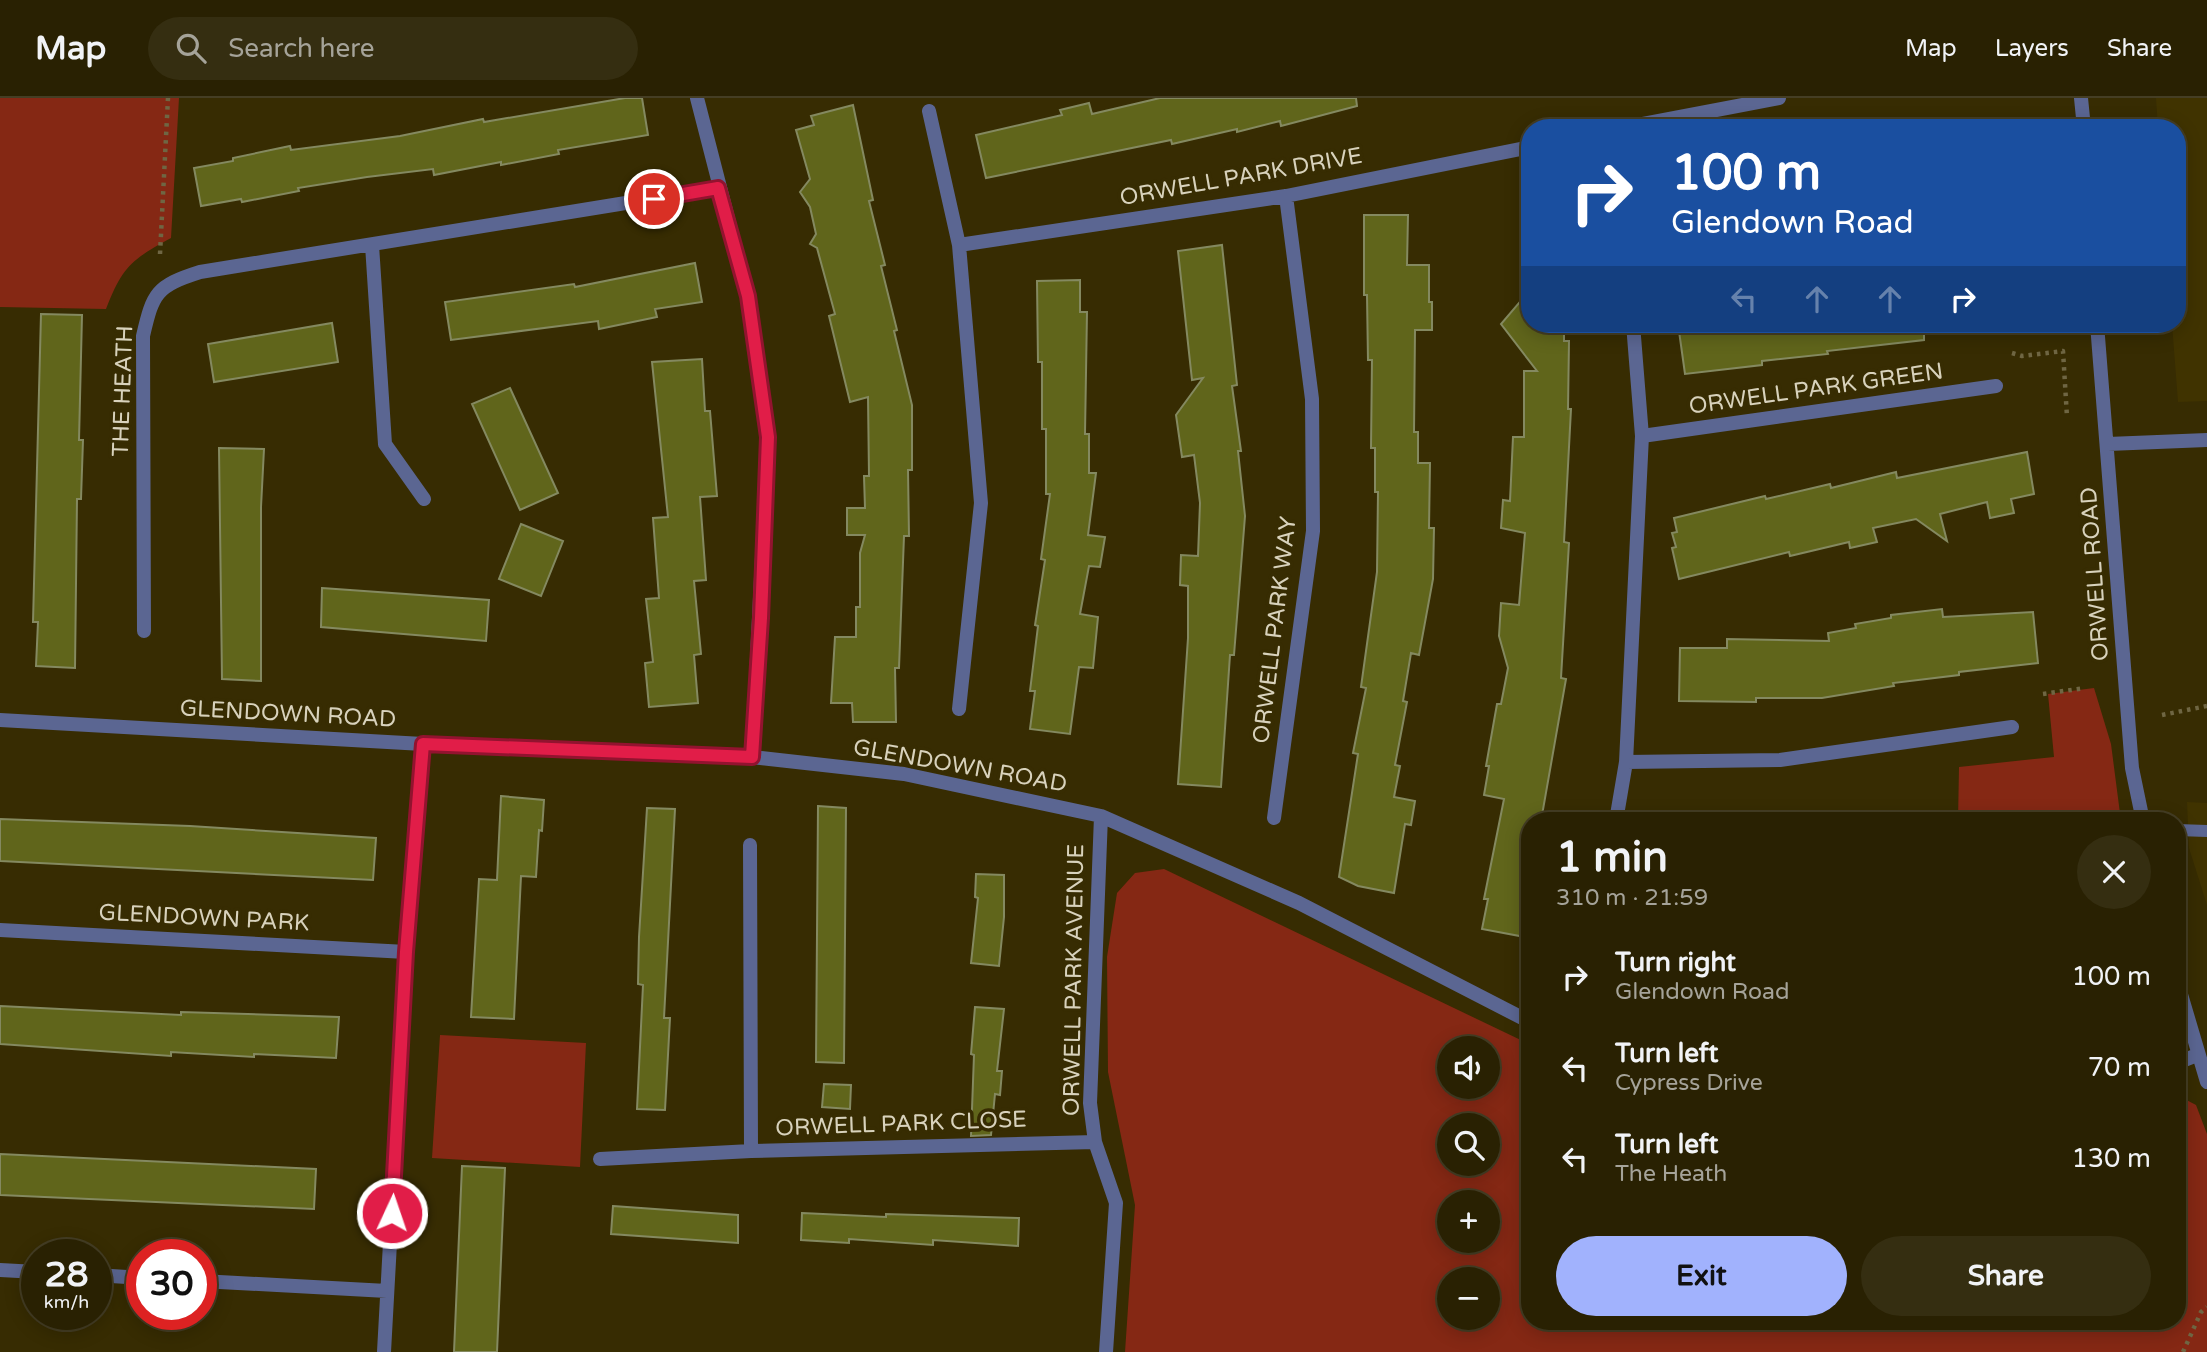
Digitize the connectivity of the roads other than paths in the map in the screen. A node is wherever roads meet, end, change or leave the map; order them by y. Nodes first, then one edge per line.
1 (697, 98) edge
2 (1779, 98) edge
3 (2081, 98) edge
4 (929, 111) dead end
5 (1669, 119) edge
6 (2083, 119) edge
7 (1521, 148) edge
8 (718, 188) junction
9 (1286, 196) junction
10 (372, 245) junction
11 (959, 245) junction
12 (1634, 333) edge
13 (2098, 333) edge
14 (1996, 387) dead end
15 (1642, 436) junction
16 (2207, 440) edge
17 (2108, 444) junction
18 (424, 499) dead end
19 (144, 631) dead end
20 (959, 709) dead end
21 (0, 720) edge
22 (2012, 727) dead end
23 (423, 744) junction
24 (752, 757) junction
25 (1626, 762) junction
26 (1618, 812) edge
27 (2141, 812) edge
28 (1101, 816) junction
29 (1274, 818) dead end
30 (2186, 830) edge
31 (2207, 831) edge
32 (750, 845) dead end
33 (0, 930) edge
34 (406, 952) junction
35 (2186, 1014) edge
36 (1521, 1017) edge
37 (2197, 1055) junction
38 (2186, 1059) edge
39 (2207, 1082) edge
40 (1096, 1142) junction
41 (751, 1151) junction
42 (600, 1159) dead end
43 (0, 1270) edge
44 (21, 1271) edge
45 (217, 1282) edge
46 (387, 1291) junction
47 (384, 1352) edge
48 (1106, 1352) edge

1 - 8 street
2 - 5 street
3 - 6 street
4 - 11 street
7 - 9 street, ORWELL PARK DRIVE
8 - 10 street, THE HEATH
8 - 24 street
9 - 11 street, ORWELL PARK DRIVE
9 - 29 street, ORWELL PARK WAY
10 - 18 street
10 - 19 street, THE HEATH
11 - 20 street
12 - 15 street
13 - 17 street, ORWELL ROAD
14 - 15 street, ORWELL PARK GREEN
15 - 25 street
16 - 17 street
17 - 27 street, ORWELL ROAD
21 - 23 street, GLENDOWN ROAD
22 - 25 street
23 - 24 street, GLENDOWN ROAD
23 - 34 street
24 - 28 street, GLENDOWN ROAD
25 - 26 street
28 - 36 street, GLENDOWN ROAD
28 - 40 street, ORWELL PARK AVENUE
30 - 31 lane
32 - 41 street, ORWELL PARK CLOSE
33 - 34 street, GLENDOWN PARK
34 - 46 street
35 - 37 street
37 - 38 street
37 - 39 street
40 - 41 street, ORWELL PARK CLOSE
40 - 48 street, ORWELL PARK AVENUE
41 - 42 street, ORWELL PARK CLOSE
43 - 44 street
45 - 46 street
46 - 47 street

